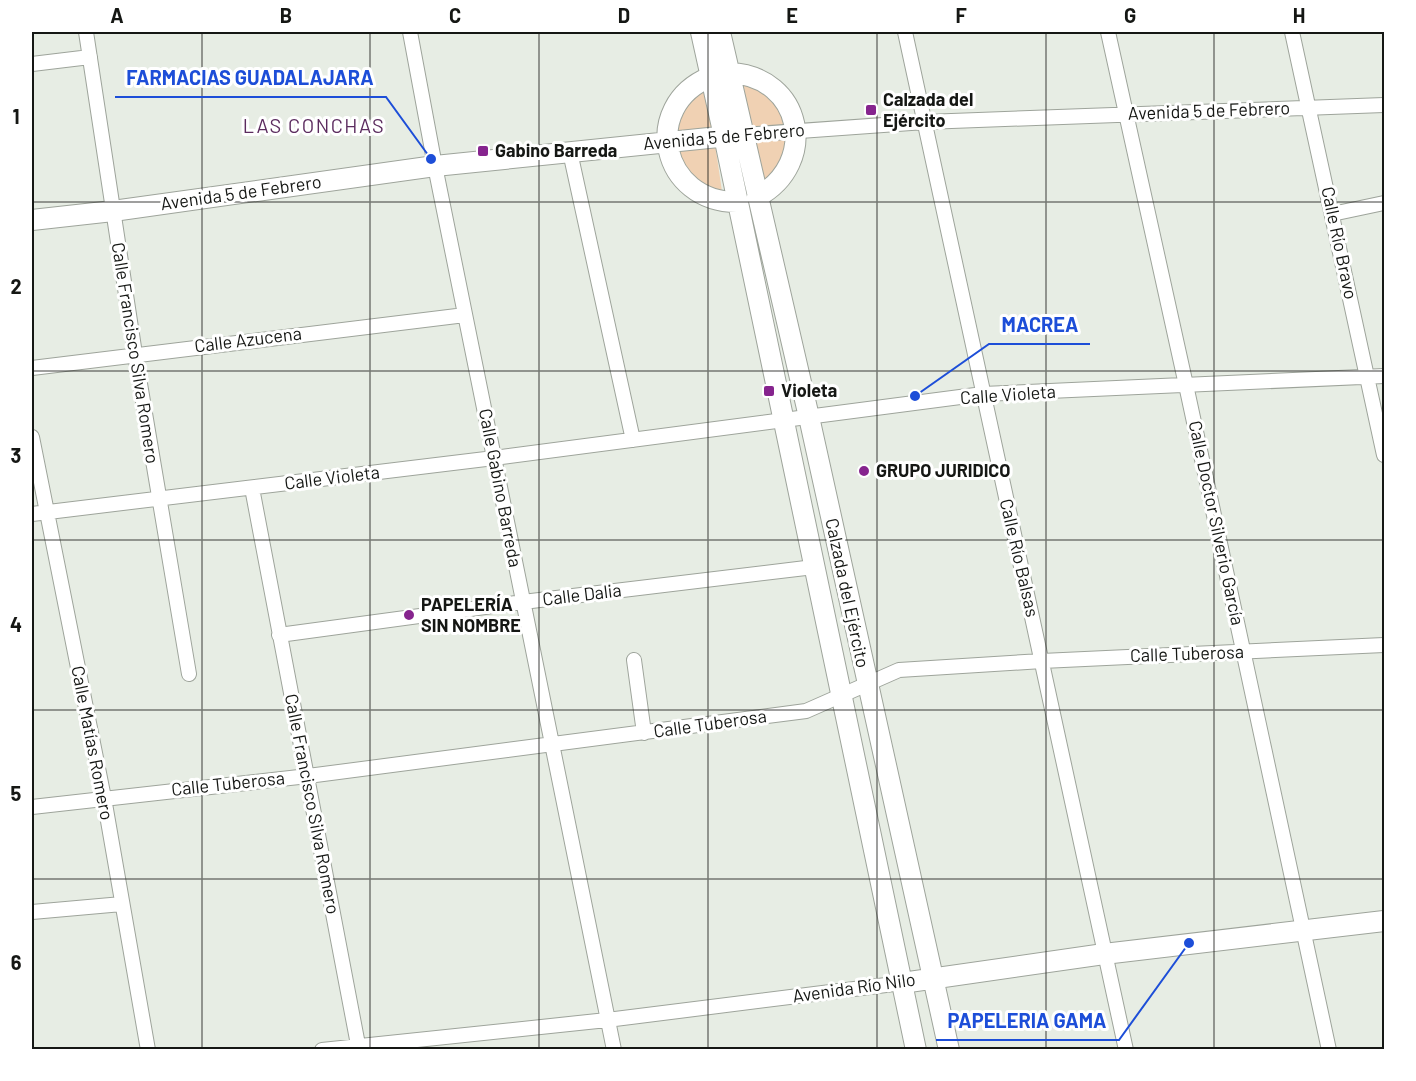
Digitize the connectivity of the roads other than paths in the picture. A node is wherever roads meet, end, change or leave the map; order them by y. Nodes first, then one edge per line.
1 (86, 32) edge
2 (410, 32) edge
3 (701, 32) edge
4 (720, 32) edge
5 (904, 32) edge
6 (1108, 32) edge
7 (1292, 32) edge
8 (90, 57) junction
9 (32, 64) edge
10 (720, 75) junction
11 (1384, 105) edge
12 (1308, 107) junction
13 (1127, 114) junction
14 (925, 122) junction
15 (796, 131) junction
16 (734, 135) junction
17 (667, 142) junction
18 (570, 152) junction
19 (435, 166) junction
20 (758, 196) junction
21 (738, 202) junction
22 (1384, 203) edge
23 (113, 211) junction
24 (1332, 214) junction
25 (32, 220) edge
26 (465, 315) junction
27 (135, 354) junction
28 (32, 368) edge
29 (1384, 376) edge
30 (1368, 377) junction
31 (1186, 385) junction
32 (983, 394) junction
33 (809, 417) junction
34 (783, 420) junction
35 (32, 437) edge
36 (633, 440) junction
37 (1384, 455) edge
38 (494, 458) junction
39 (252, 488) junction
40 (159, 499) junction
41 (46, 512) junction
42 (32, 514) edge
43 (814, 567) junction
44 (523, 602) junction
45 (279, 635) junction
46 (1384, 645) edge
47 (1244, 652) junction
48 (634, 660) dead end
49 (1042, 661) junction
50 (189, 674) dead end
51 (867, 684) junction
52 (841, 697) junction
53 (644, 733) junction
54 (552, 744) junction
55 (308, 776) junction
56 (104, 798) junction
57 (32, 807) edge
58 (122, 904) junction
59 (32, 912) edge
60 (1384, 921) edge
61 (1302, 930) junction
62 (1104, 954) junction
63 (934, 977) junction
64 (902, 983) junction
65 (607, 1020) junction
66 (359, 1048) edge
67 (148, 1050) edge
68 (322, 1050) edge
69 (614, 1050) edge
70 (916, 1050) edge
71 (949, 1050) edge
72 (1126, 1050) edge
73 (1329, 1050) edge

1 - 8 street, Calle Francisco Silva Romero
2 - 19 street, Calle Gabino Barreda
3 - 10 main road, Calzada del Ejército
4 - 10 main road, Calzada del Ejército
5 - 14 street, Calle Río Balsas
6 - 13 street, Calle Doctor Silverio García
7 - 12 street, Calle Río Bravo
8 - 9 street
8 - 23 street, Calle Francisco Silva Romero
10 - 15 main road
10 - 16 main road, Calzada del Ejército
10 - 17 main road
11 - 12 street, Avenida 5 de Febrero
12 - 13 street, Avenida 5 de Febrero
12 - 24 street, Calle Río Bravo
13 - 14 street, Avenida 5 de Febrero
13 - 31 street, Calle Doctor Silverio García
14 - 15 street, Avenida 5 de Febrero
14 - 32 street, Calle Río Balsas
15 - 16 street, Avenida 5 de Febrero
15 - 20 main road
16 - 17 main road, Avenida 5 de Febrero
16 - 20 main road, Calzada del Ejército
16 - 21 main road, Calzada del Ejército
17 - 18 main road, Avenida 5 de Febrero
17 - 21 main road
18 - 19 main road, Avenida 5 de Febrero
18 - 36 street
19 - 23 main road, Avenida 5 de Febrero
19 - 26 street, Calle Gabino Barreda
20 - 33 main road, Calzada del Ejército
21 - 34 main road, Calzada del Ejército
22 - 24 street
23 - 25 main road, Avenida 5 de Febrero
23 - 27 street, Calle Francisco Silva Romero
24 - 30 street, Calle Río Bravo
26 - 27 street, Calle Azucena
26 - 38 street, Calle Gabino Barreda
27 - 28 street, Calle Azucena
27 - 40 street, Calle Francisco Silva Romero
29 - 30 street, Calle Violeta
30 - 31 street, Calle Violeta
30 - 37 street, Calle Río Bravo
31 - 32 street, Calle Violeta
31 - 47 street, Calle Doctor Silverio García
32 - 33 street, Calle Violeta
32 - 49 street, Calle Río Balsas
33 - 34 street, Calle Violeta
33 - 51 main road, Calzada del Ejército
34 - 36 street, Calle Violeta
34 - 43 main road, Calzada del Ejército
35 - 41 street, Calle Matías Romero
36 - 38 street, Calle Violeta
38 - 39 street, Calle Violeta
38 - 44 street, Calle Gabino Barreda
39 - 40 street, Calle Violeta
39 - 45 street, Calle Francisco Silva Romero
40 - 41 street, Calle Violeta
40 - 50 street, Calle Francisco Silva Romero
41 - 42 street, Calle Violeta
41 - 56 street, Calle Matías Romero
43 - 44 street, Calle Dalia
43 - 52 main road, Calzada del Ejército
44 - 45 street, Calle Dalia
44 - 54 street, Calle Gabino Barreda
45 - 55 street, Calle Francisco Silva Romero
46 - 47 street, Calle Tuberosa
47 - 49 street, Calle Tuberosa
47 - 61 street, Calle Doctor Silverio García
48 - 53 street
49 - 51 street, Calle Tuberosa
49 - 62 street, Calle Río Balsas
51 - 52 street, Calle Tuberosa
51 - 63 main road, Calzada del Ejército
52 - 53 street, Calle Tuberosa
52 - 64 main road, Calzada del Ejército
53 - 54 street, Calle Tuberosa
54 - 55 street, Calle Tuberosa
54 - 65 street, Calle Gabino Barreda
55 - 56 street, Calle Tuberosa
55 - 66 street, Calle Francisco Silva Romero
56 - 57 street, Calle Tuberosa
56 - 58 street, Calle Matías Romero
58 - 59 street
58 - 67 street, Calle Matías Romero
60 - 61 main road, Avenida Río Nilo
61 - 62 main road, Avenida Río Nilo
61 - 73 street, Calle Doctor Silverio García
62 - 63 main road, Avenida Río Nilo
62 - 72 street, Calle Río Balsas
63 - 64 main road, Avenida Río Nilo
63 - 71 main road, Calzada del Ejército
64 - 65 street, Avenida Río Nilo
64 - 70 main road, Calzada del Ejército
65 - 66 street, Avenida Río Nilo
65 - 69 street, Calle Gabino Barreda
66 - 68 street, Avenida Río Nilo

